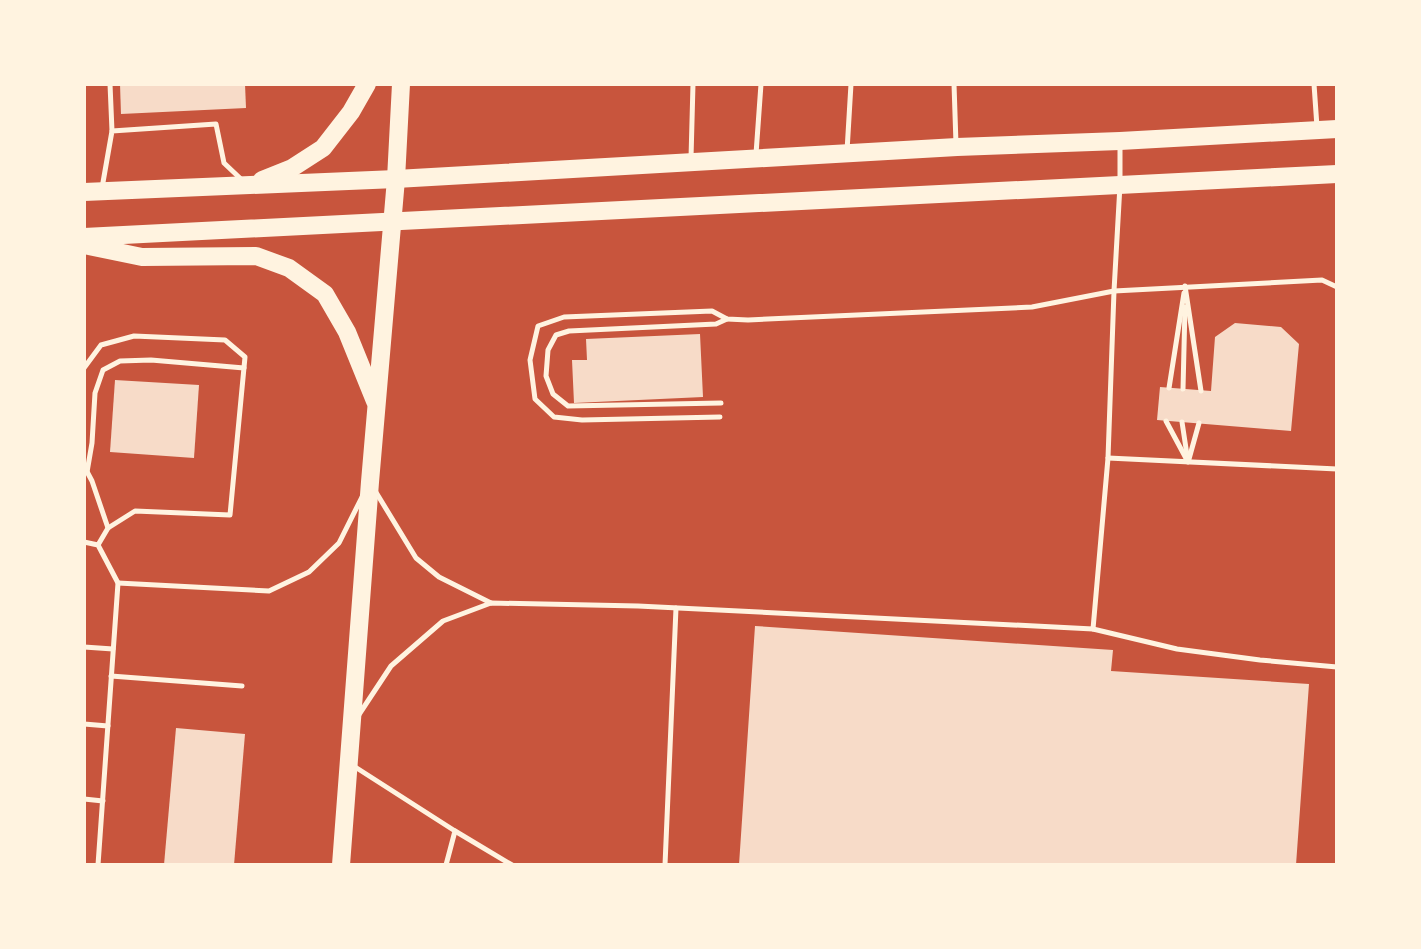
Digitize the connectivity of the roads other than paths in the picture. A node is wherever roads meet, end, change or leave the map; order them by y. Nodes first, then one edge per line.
1 (110, 84) edge
2 (367, 84) edge
3 (401, 84) edge
4 (693, 84) edge
5 (761, 84) edge
6 (851, 84) edge
7 (954, 84) edge
8 (1314, 84) edge
9 (1337, 129) edge
10 (1317, 130) junction
11 (112, 131) junction
12 (1120, 141) junction
13 (957, 147) junction
14 (846, 154) junction
15 (756, 159) junction
16 (691, 163) junction
17 (1337, 174) edge
18 (396, 179) junction
19 (248, 185) junction
20 (1120, 185) junction
21 (93, 192) edge
22 (391, 222) junction
23 (84, 237) edge
24 (84, 245) edge
25 (1185, 286) junction
26 (1337, 287) edge
27 (1114, 291) junction
28 (727, 319) junction
29 (84, 368) edge
30 (244, 368) junction
31 (1169, 388) dead end
32 (1183, 389) dead end
33 (1201, 391) dead end
34 (721, 403) dead end
35 (376, 404) junction
36 (720, 417) dead end
37 (1166, 421) dead end
38 (1182, 422) dead end
39 (1199, 423) dead end
40 (1108, 458) junction
41 (1188, 462) junction
42 (86, 469) edge
43 (1337, 469) edge
44 (370, 482) junction
45 (108, 528) junction
46 (84, 541) edge
47 (98, 545) junction
48 (118, 583) junction
49 (491, 603) junction
50 (676, 608) junction
51 (1093, 629) junction
52 (84, 647) edge
53 (113, 649) junction
54 (1337, 667) edge
55 (111, 676) junction
56 (242, 686) dead end
57 (84, 724) edge
58 (353, 724) junction
59 (108, 726) junction
60 (349, 763) junction
61 (84, 799) edge
62 (103, 801) junction
63 (455, 831) junction
64 (98, 865) edge
65 (341, 865) edge
66 (446, 865) edge
67 (512, 865) edge
68 (665, 865) edge

1 - 11 lane
2 - 19 main road
3 - 18 main road
4 - 16 lane
5 - 15 lane
6 - 14 lane
7 - 13 lane
8 - 10 lane
9 - 10 main road
10 - 12 main road
11 - 19 lane
11 - 21 lane
12 - 13 main road
12 - 20 lane
13 - 14 main road
14 - 15 main road
15 - 16 main road
16 - 18 main road
17 - 20 main road
18 - 19 main road
18 - 22 main road
19 - 21 main road
20 - 22 main road
20 - 27 lane
22 - 23 main road
22 - 35 main road
24 - 35 main road
25 - 26 lane
25 - 27 lane
25 - 31 lane
25 - 32 lane
25 - 33 lane
27 - 28 lane
27 - 40 lane
28 - 34 lane
28 - 36 lane
29 - 30 lane
30 - 42 lane
30 - 45 lane
35 - 44 main road
37 - 41 lane
38 - 41 lane
39 - 41 lane
40 - 41 lane
40 - 51 lane
41 - 43 lane
42 - 45 lane
44 - 48 lane
44 - 49 lane
44 - 58 main road
45 - 47 lane
46 - 47 lane
47 - 48 lane
48 - 53 lane
49 - 50 lane
49 - 58 lane
50 - 51 lane
50 - 68 lane
51 - 54 lane
52 - 53 lane
53 - 55 lane
55 - 56 lane
55 - 59 lane
57 - 59 lane
58 - 60 main road
59 - 62 lane
60 - 63 lane
60 - 65 main road
61 - 62 lane
62 - 64 lane
63 - 66 lane
63 - 67 lane

